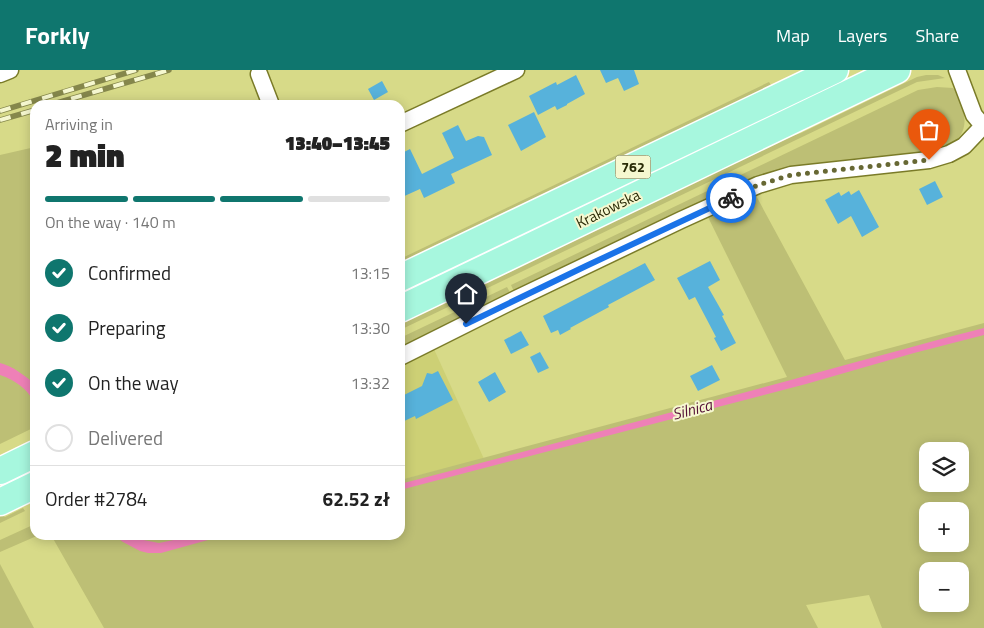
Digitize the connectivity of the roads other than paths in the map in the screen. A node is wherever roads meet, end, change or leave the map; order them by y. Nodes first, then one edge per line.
1 (10, 70) edge
2 (516, 70) edge
3 (835, 70) edge
4 (897, 70) edge
5 (957, 70) edge
6 (0, 74) edge
7 (260, 74) dead end
8 (269, 100) edge
9 (405, 122) edge
10 (984, 126) edge
11 (405, 276) edge
12 (405, 307) edge
13 (405, 354) edge
14 (30, 456) edge
15 (0, 470) edge
16 (30, 487) edge
17 (0, 502) edge

1 - 6 street
2 - 9 street
3 - 11 main road, Krakowska / 762
4 - 12 main road, Krakowska / 762
5 - 10 street
7 - 8 street
10 - 13 street
14 - 15 main road
16 - 17 main road

